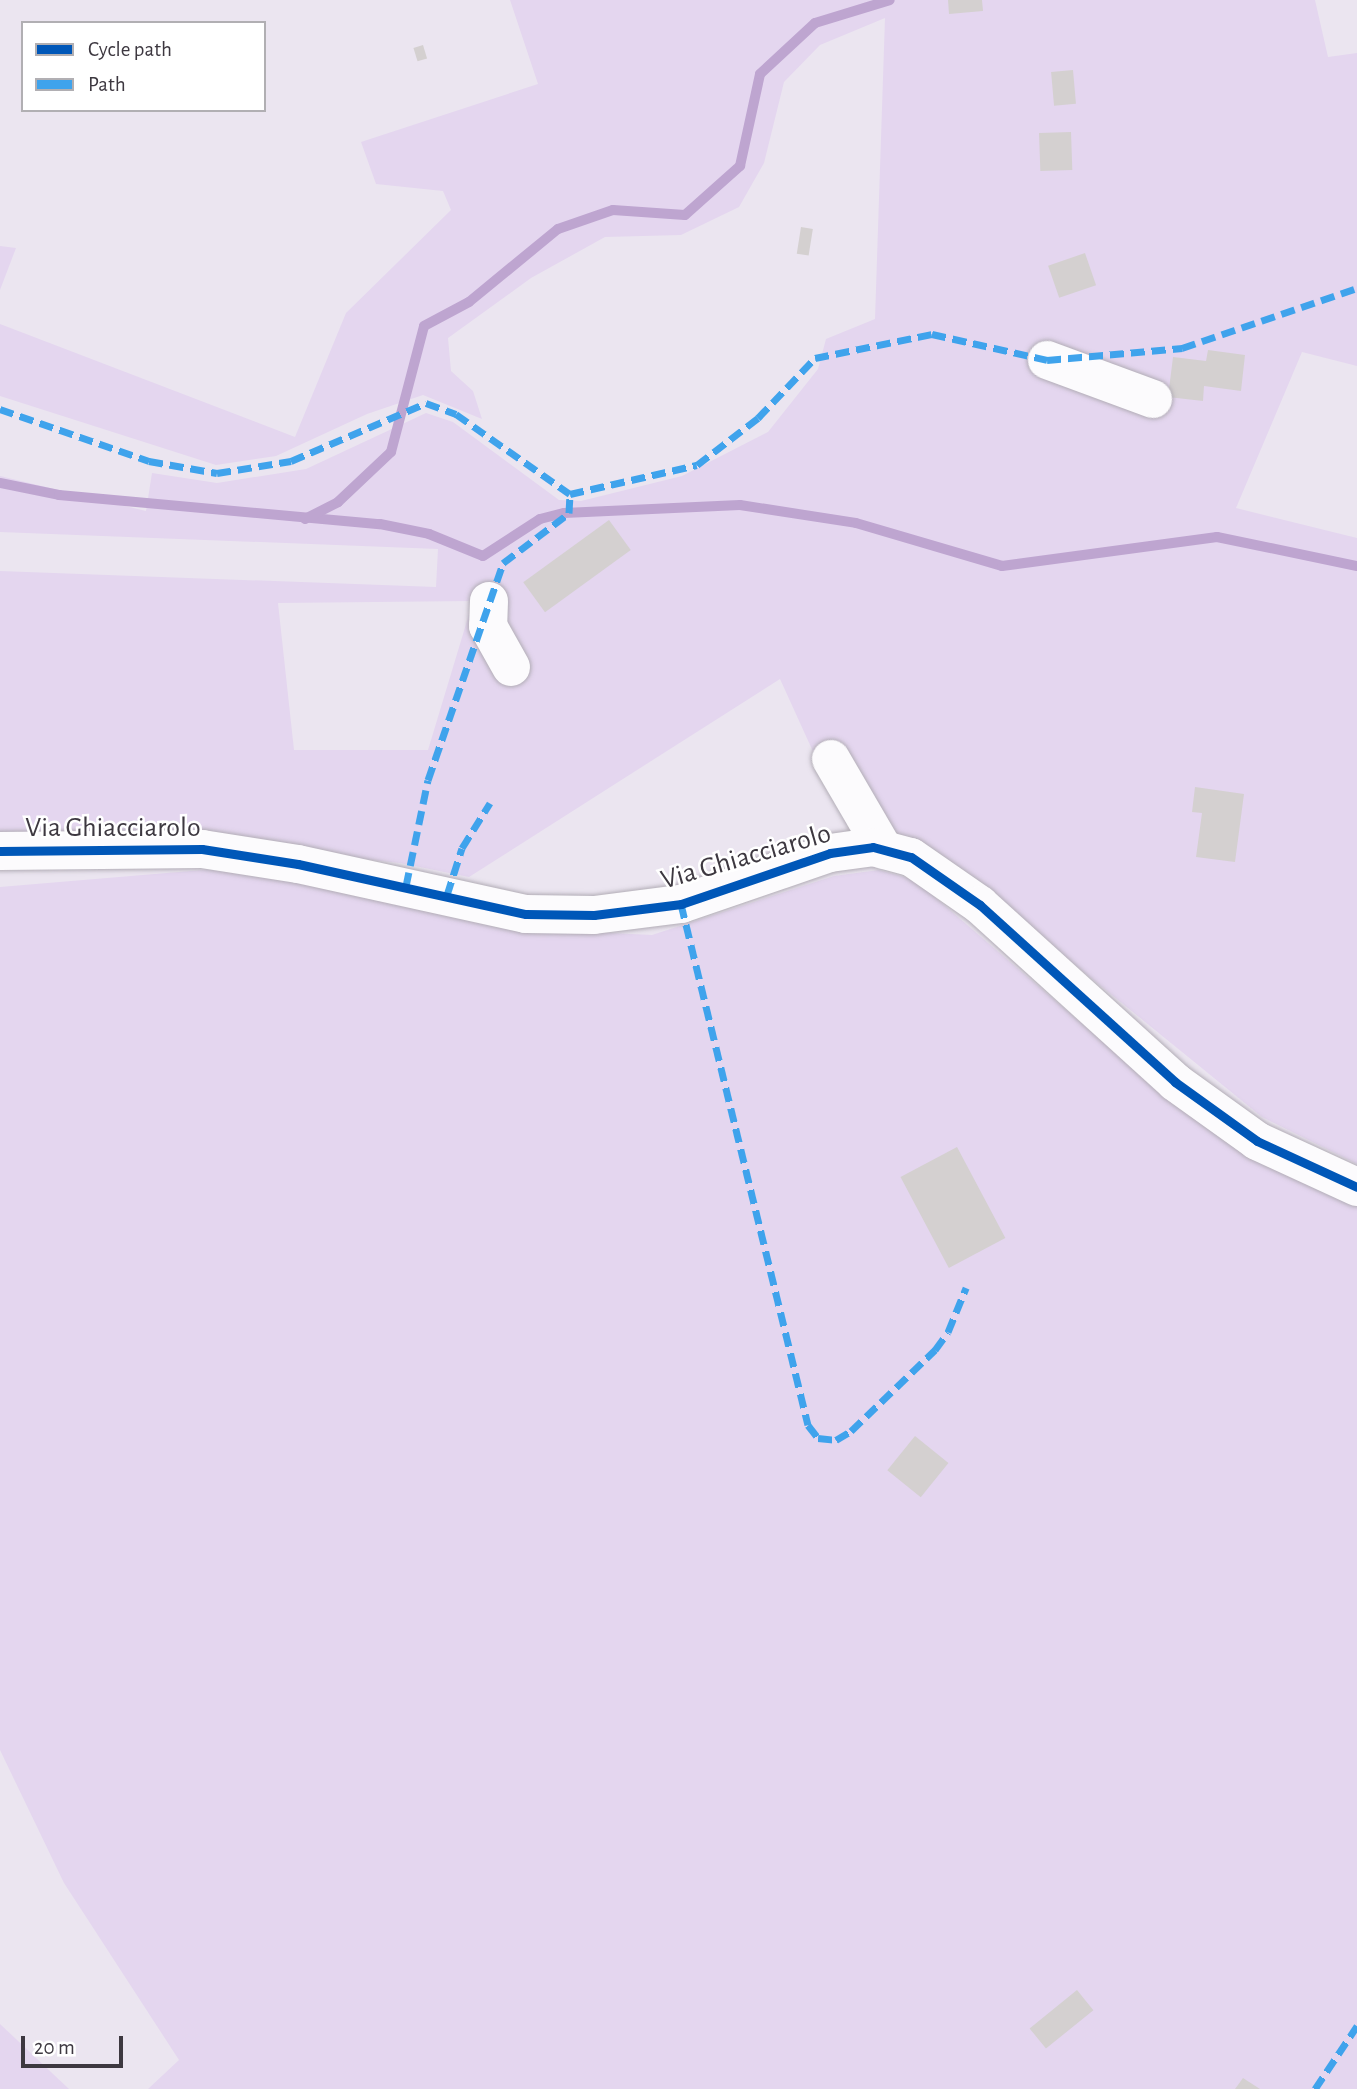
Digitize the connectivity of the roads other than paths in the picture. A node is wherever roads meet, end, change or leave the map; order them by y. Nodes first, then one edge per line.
1 (1047, 360) dead end
2 (1153, 399) dead end
3 (489, 601) dead end
4 (511, 667) dead end
5 (831, 759) dead end
6 (884, 850) junction
7 (0, 851) edge
8 (1357, 1187) edge

1 - 2 street
3 - 4 street
5 - 6 street
6 - 7 street, Via Ghiacciarolo
6 - 8 street, Via Ghiacciarolo

